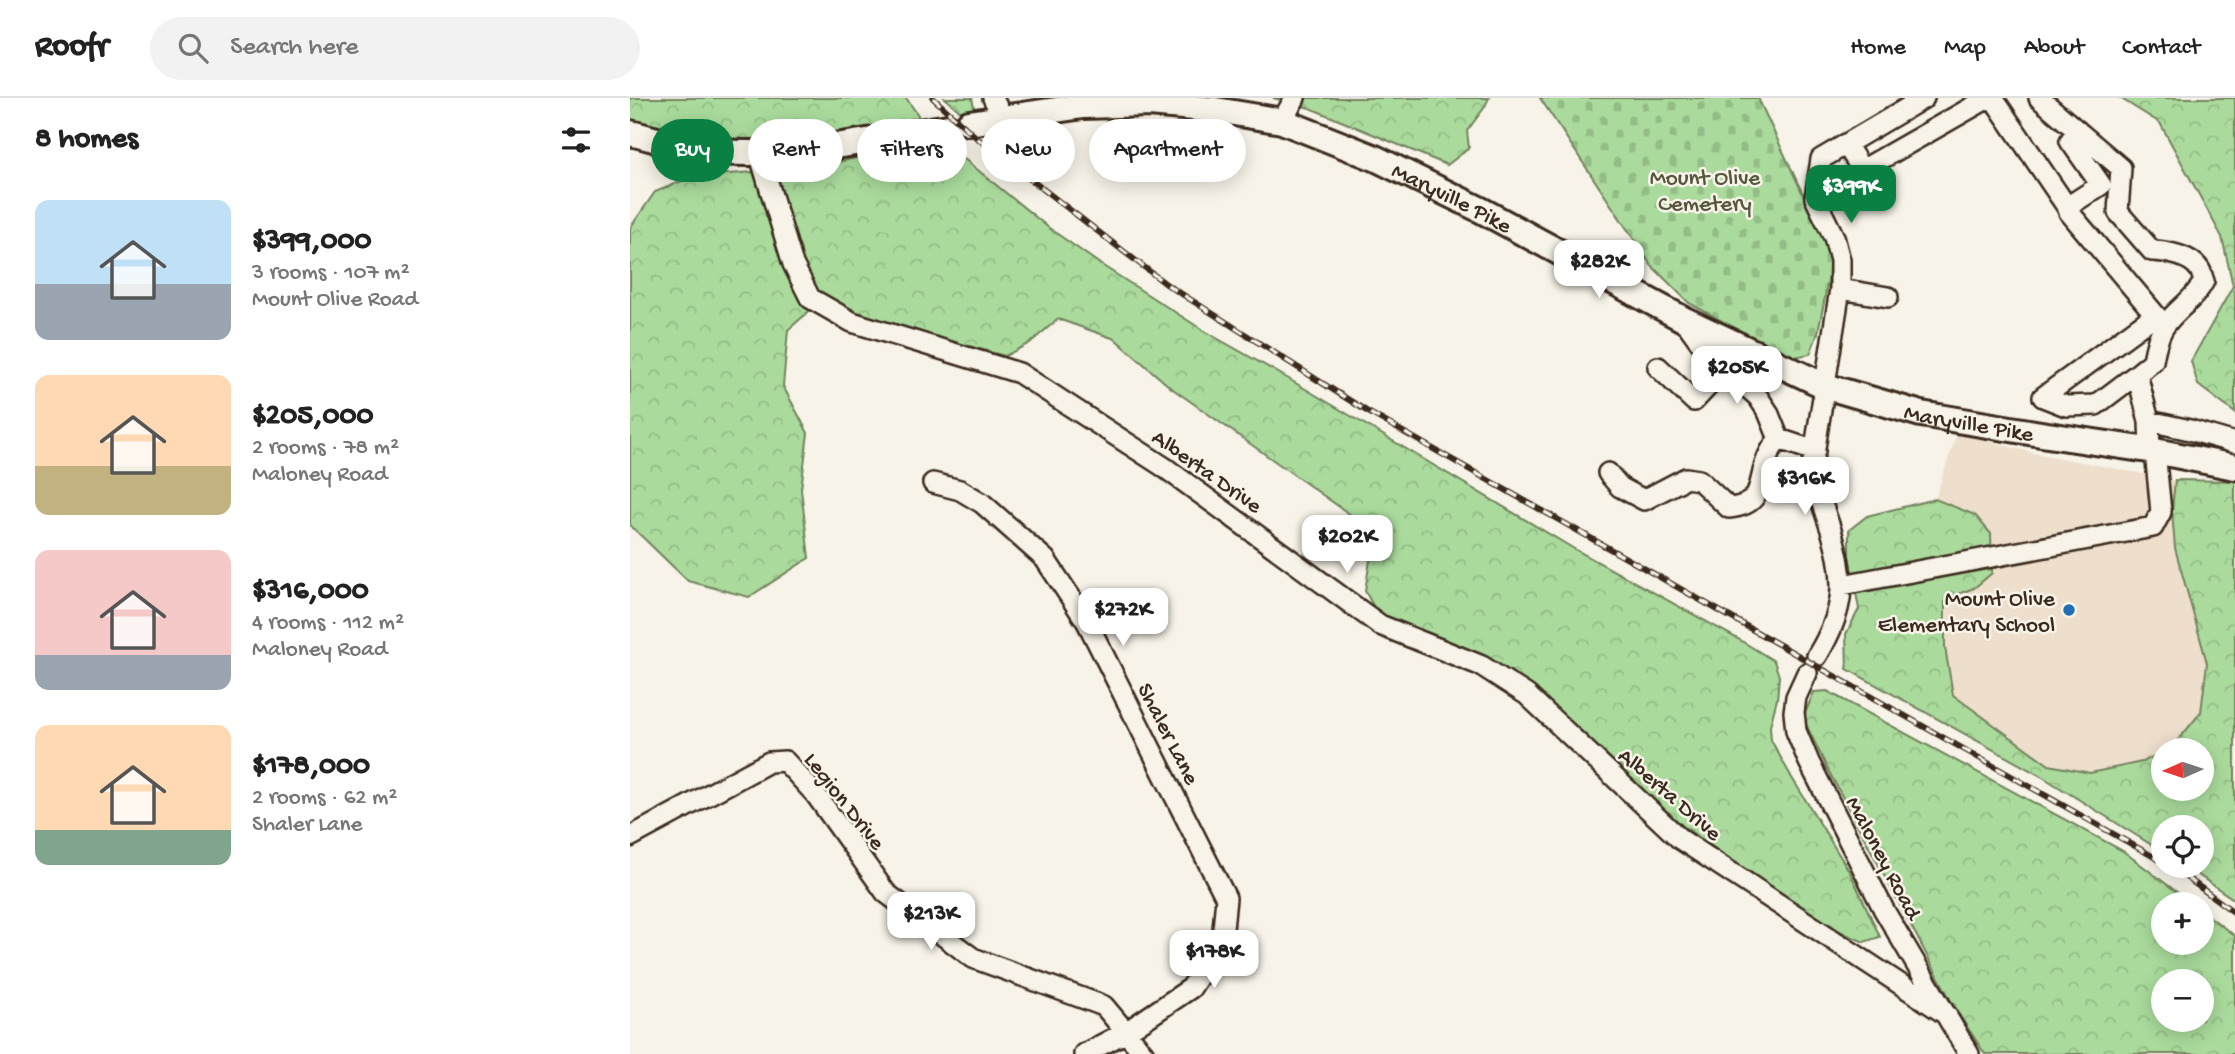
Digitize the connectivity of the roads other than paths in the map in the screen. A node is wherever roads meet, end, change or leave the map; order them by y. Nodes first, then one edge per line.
1 (1295, 98) edge
2 (1924, 98) edge
3 (1985, 98) edge
4 (1993, 98) edge
5 (2039, 98) edge
6 (998, 108) edge
7 (1282, 121) junction
8 (2077, 130) junction
9 (630, 134) edge
10 (843, 143) edge
11 (1846, 144) junction
12 (748, 153) edge
13 (768, 182) edge
14 (2067, 206) junction
15 (1840, 289) junction
16 (1888, 297) dead end
17 (1683, 319) junction
18 (2160, 320) junction
19 (1658, 367) dead end
20 (1726, 367) junction
21 (2137, 374) junction
22 (1825, 386) junction
23 (2149, 421) junction
24 (1779, 438) junction
25 (2235, 443) edge
26 (2153, 450) junction
27 (1815, 452) junction
28 (2235, 467) edge
29 (1608, 473) dead end
30 (933, 483) dead end
31 (1842, 585) junction
32 (630, 837) edge
33 (1947, 1015) junction
34 (1126, 1032) junction
35 (1084, 1054) edge
36 (1144, 1054) edge
37 (1969, 1054) edge

1 - 7 street
2 - 11 street
3 - 11 street
4 - 14 street
5 - 8 street
6 - 7 main road, Maryville Pike
6 - 10 main road, Maryville Pike
7 - 17 main road, Maryville Pike
8 - 14 street
8 - 18 street
9 - 12 main road, Maryville Pike
11 - 15 street, Maloney Road
13 - 33 street, Alberta Drive
14 - 18 street
15 - 16 street
15 - 22 street, Maloney Road
17 - 20 street
17 - 22 main road, Maryville Pike
18 - 21 street
18 - 21 street
19 - 20 street
20 - 24 street
21 - 23 street
22 - 26 main road, Maryville Pike
22 - 27 street, Maloney Road
23 - 25 street
23 - 26 street
24 - 27 street
24 - 29 street
26 - 28 main road, Maryville Pike
26 - 31 street
27 - 31 street, Maloney Road
30 - 34 street, Shaler Lane
31 - 33 street, Maloney Road
32 - 34 street, Legion Drive
33 - 37 street, Maloney Road
34 - 35 street, Shaler Lane
34 - 36 street, Legion Drive

